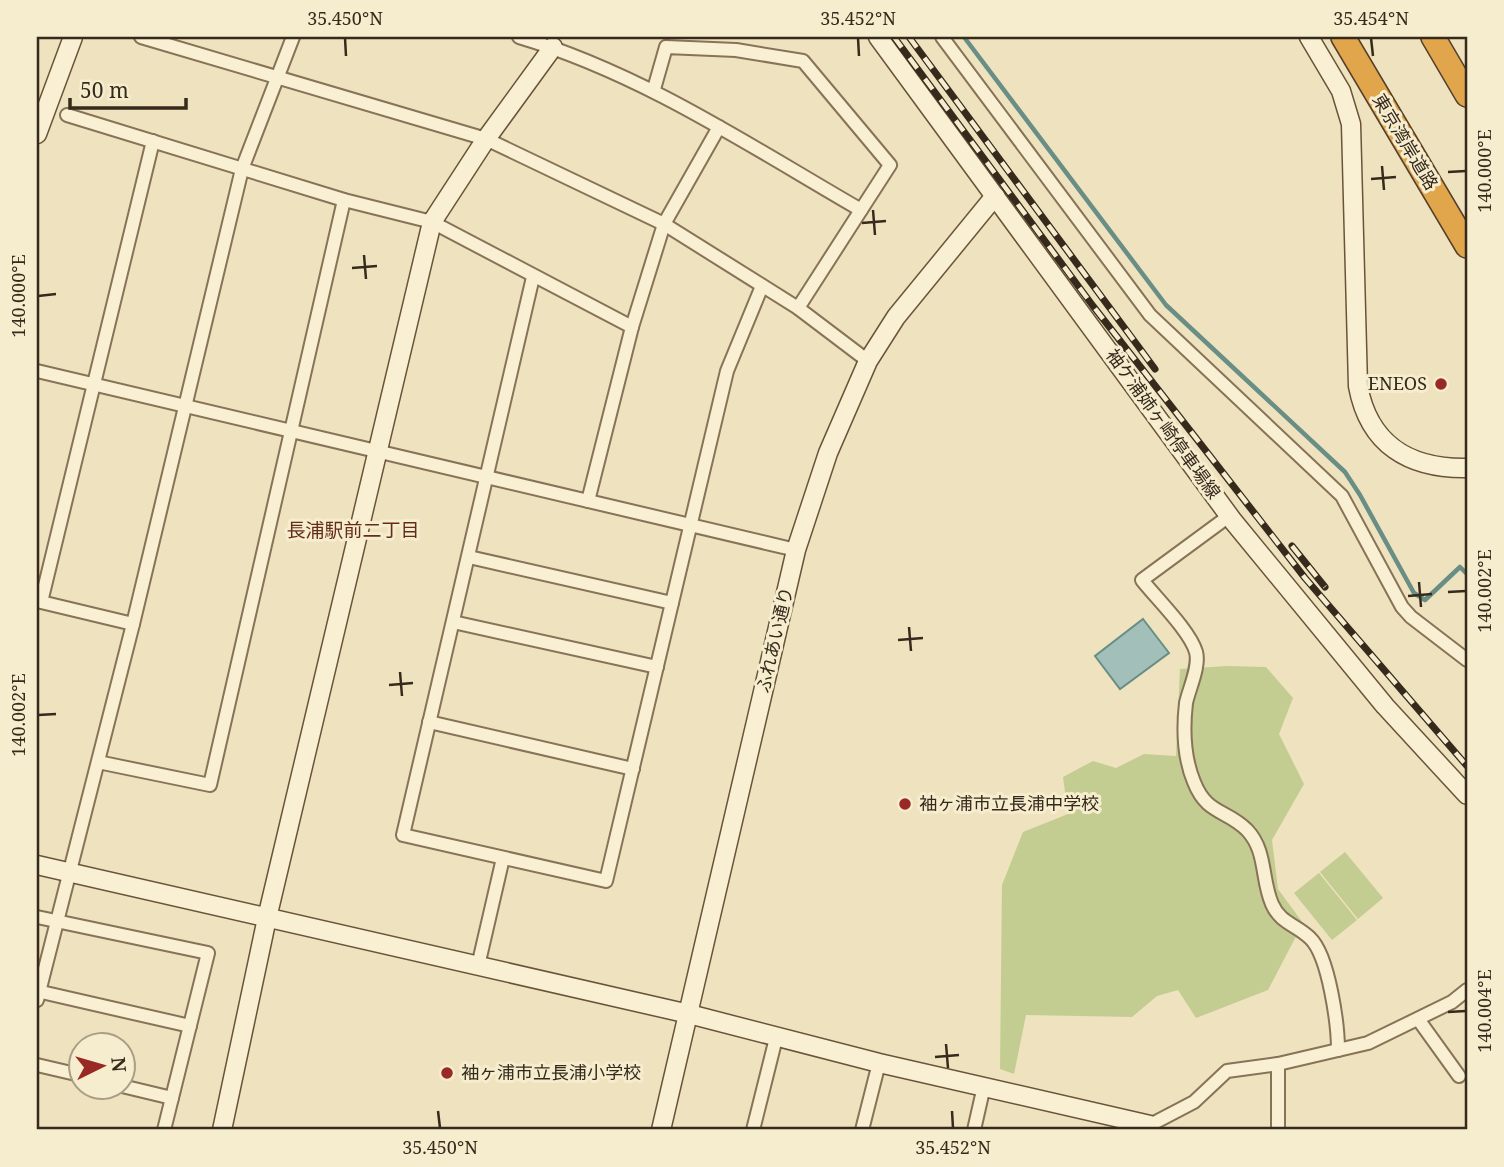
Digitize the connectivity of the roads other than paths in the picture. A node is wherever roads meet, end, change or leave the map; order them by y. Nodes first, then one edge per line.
1 (73, 37) edge
2 (141, 37) edge
3 (293, 37) edge
4 (519, 37) edge
5 (878, 37) edge
6 (942, 37) edge
7 (1309, 37) edge
8 (1343, 37) edge
9 (1433, 37) edge
10 (557, 42) edge
11 (277, 79) junction
12 (654, 89) junction
13 (1467, 95) edge
14 (43, 101) edge
15 (67, 114) dead end
16 (719, 127) junction
17 (37, 134) edge
18 (486, 139) junction
19 (153, 141) junction
20 (242, 169) junction
21 (995, 197) junction
22 (344, 200) junction
23 (861, 210) junction
24 (432, 222) junction
25 (664, 224) junction
26 (1467, 246) edge
27 (533, 277) junction
28 (762, 286) junction
29 (798, 308) junction
30 (632, 327) junction
31 (868, 361) junction
32 (37, 371) edge
33 (93, 384) junction
34 (184, 405) junction
35 (290, 429) junction
36 (378, 452) junction
37 (1467, 468) edge
38 (485, 478) junction
39 (588, 501) junction
40 (1229, 516) junction
41 (689, 525) junction
42 (796, 550) junction
43 (469, 557) junction
44 (672, 603) junction
45 (453, 622) junction
46 (133, 624) junction
47 (1467, 660) edge
48 (657, 667) junction
49 (429, 722) junction
50 (99, 762) junction
51 (633, 769) junction
52 (1467, 795) edge
53 (503, 858) junction
54 (37, 865) edge
55 (71, 874) junction
56 (37, 917) edge
57 (267, 918) junction
58 (58, 922) junction
59 (478, 966) junction
60 (1467, 990) edge
61 (37, 994) edge
62 (689, 1014) junction
63 (1418, 1019) junction
64 (190, 1026) junction
65 (776, 1038) junction
66 (1338, 1050) junction
67 (879, 1063) junction
68 (1278, 1064) junction
69 (37, 1065) edge
70 (66, 1072) edge
71 (1459, 1076) dead end
72 (984, 1086) junction
73 (136, 1089) edge
74 (172, 1098) junction
75 (1150, 1128) edge
76 (164, 1130) edge
77 (222, 1130) edge
78 (662, 1130) edge
79 (753, 1130) edge
80 (862, 1130) edge
81 (974, 1130) edge
82 (1278, 1130) edge

1 - 14 street
2 - 11 street
3 - 11 street
4 - 10 street
5 - 21 street, 袖ケ浦姉ヶ崎停車場線
6 - 47 street
7 - 37 street
8 - 26 highway, 東京湾岸道路
9 - 13 highway
10 - 12 street
10 - 18 street
11 - 18 street
11 - 20 street
12 - 16 street
12 - 23 street
14 - 17 street
15 - 19 street
16 - 23 street
16 - 25 street
18 - 24 street
18 - 25 street
19 - 20 street
19 - 33 street
20 - 22 street
20 - 34 street
21 - 31 street, ふれあい通り
21 - 40 street, 袖ケ浦姉ヶ崎停車場線
22 - 24 street
22 - 35 street
23 - 29 street
24 - 27 street
24 - 36 street
25 - 28 street
25 - 30 street
27 - 30 street
27 - 38 street
28 - 29 street
28 - 41 street
29 - 31 street
30 - 39 street
31 - 42 street, ふれあい通り
32 - 33 street
33 - 34 street
33 - 46 street
34 - 35 street
34 - 46 street
35 - 36 street
35 - 50 street
36 - 38 street
36 - 57 street
38 - 39 street
38 - 43 street
39 - 41 street
40 - 52 street, 袖ケ浦姉ヶ崎停車場線
40 - 66 street
41 - 42 street
41 - 44 street
42 - 62 street, ふれあい通り
43 - 44 street
43 - 45 street
44 - 48 street
45 - 48 street
45 - 49 street
46 - 50 street
48 - 51 street
49 - 51 street
49 - 53 street
50 - 55 street
51 - 53 street
53 - 59 street
54 - 55 street
55 - 57 street
55 - 58 street
56 - 58 street
57 - 59 street
57 - 77 street
58 - 61 street
58 - 64 street
59 - 62 street
60 - 63 street
61 - 64 street
62 - 65 street
62 - 78 street, ふれあい通り
63 - 66 street
63 - 71 street
64 - 74 street
65 - 67 street
65 - 79 street
66 - 68 street
67 - 72 street
67 - 80 street
68 - 75 street
68 - 82 street
69 - 70 street
72 - 75 street
72 - 81 street
73 - 74 street
74 - 76 street

